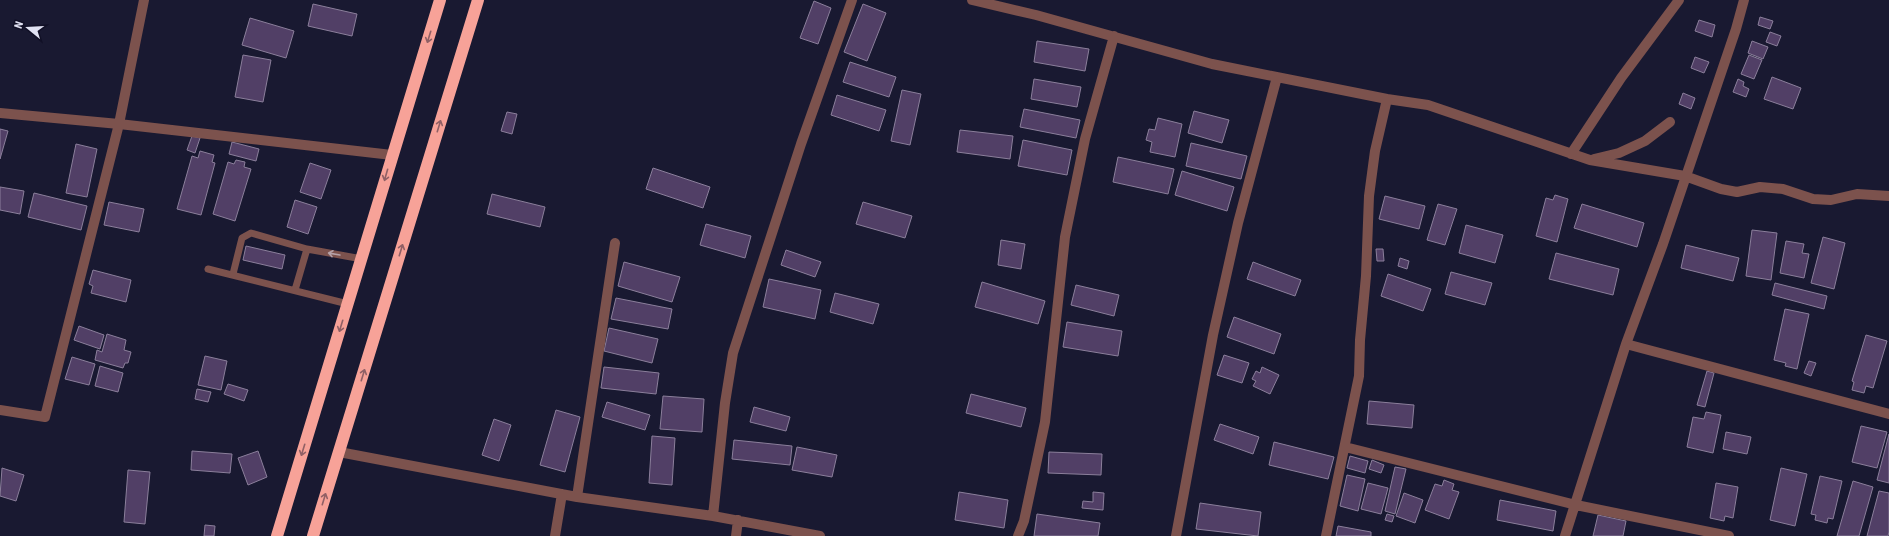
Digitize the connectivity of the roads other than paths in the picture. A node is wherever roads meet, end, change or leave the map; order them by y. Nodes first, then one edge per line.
1 (144, 0) edge
2 (440, 0) edge
3 (478, 0) edge
4 (852, 0) edge
5 (972, 0) edge
6 (1679, 0) edge
7 (1744, 0) edge
8 (1114, 36) junction
9 (1277, 77) junction
10 (1387, 99) junction
11 (0, 113) edge
12 (1670, 122) dead end
13 (119, 124) junction
14 (392, 154) junction
15 (1571, 154) junction
16 (1590, 160) junction
17 (1685, 176) junction
18 (1889, 196) edge
19 (615, 243) dead end
20 (307, 249) junction
21 (362, 259) junction
22 (208, 269) dead end
23 (233, 274) junction
24 (295, 290) junction
25 (348, 304) junction
26 (1626, 344) junction
27 (0, 410) edge
28 (1889, 414) edge
29 (1345, 447) junction
30 (339, 452) junction
31 (562, 494) junction
32 (577, 497) junction
33 (1576, 504) junction
34 (713, 516) junction
35 (738, 520) junction
36 (277, 536) edge
37 (313, 536) edge
38 (555, 536) edge
39 (736, 536) edge
40 (820, 536) edge
41 (1018, 536) edge
42 (1176, 536) edge
43 (1326, 536) edge
44 (1565, 536) edge
45 (1729, 536) edge

1 - 13 street
2 -> 14 highway
30 -> 3 highway
4 - 34 street
5 - 8 street
6 - 15 street
7 - 17 street
8 - 9 street
8 - 41 street
9 - 10 street
9 - 42 street
10 - 15 street
10 - 29 street
11 - 13 street
12 - 16 street
13 - 14 street
13 - 27 street
14 -> 21 highway
15 - 16 street
16 - 17 street
17 - 18 street
17 - 26 street
19 - 32 street
21 -> 20 lane
20 - 23 lane
20 - 24 lane
21 - 25 highway
22 - 23 lane
23 - 24 lane
24 - 25 lane
25 -> 36 highway
26 - 28 street
26 - 33 street
29 - 33 street
29 - 43 street
30 - 31 street
37 -> 30 highway
31 - 32 street
31 - 38 street
32 - 34 street
33 - 44 street
33 - 45 street
34 - 35 street
35 - 39 street
35 - 40 street

